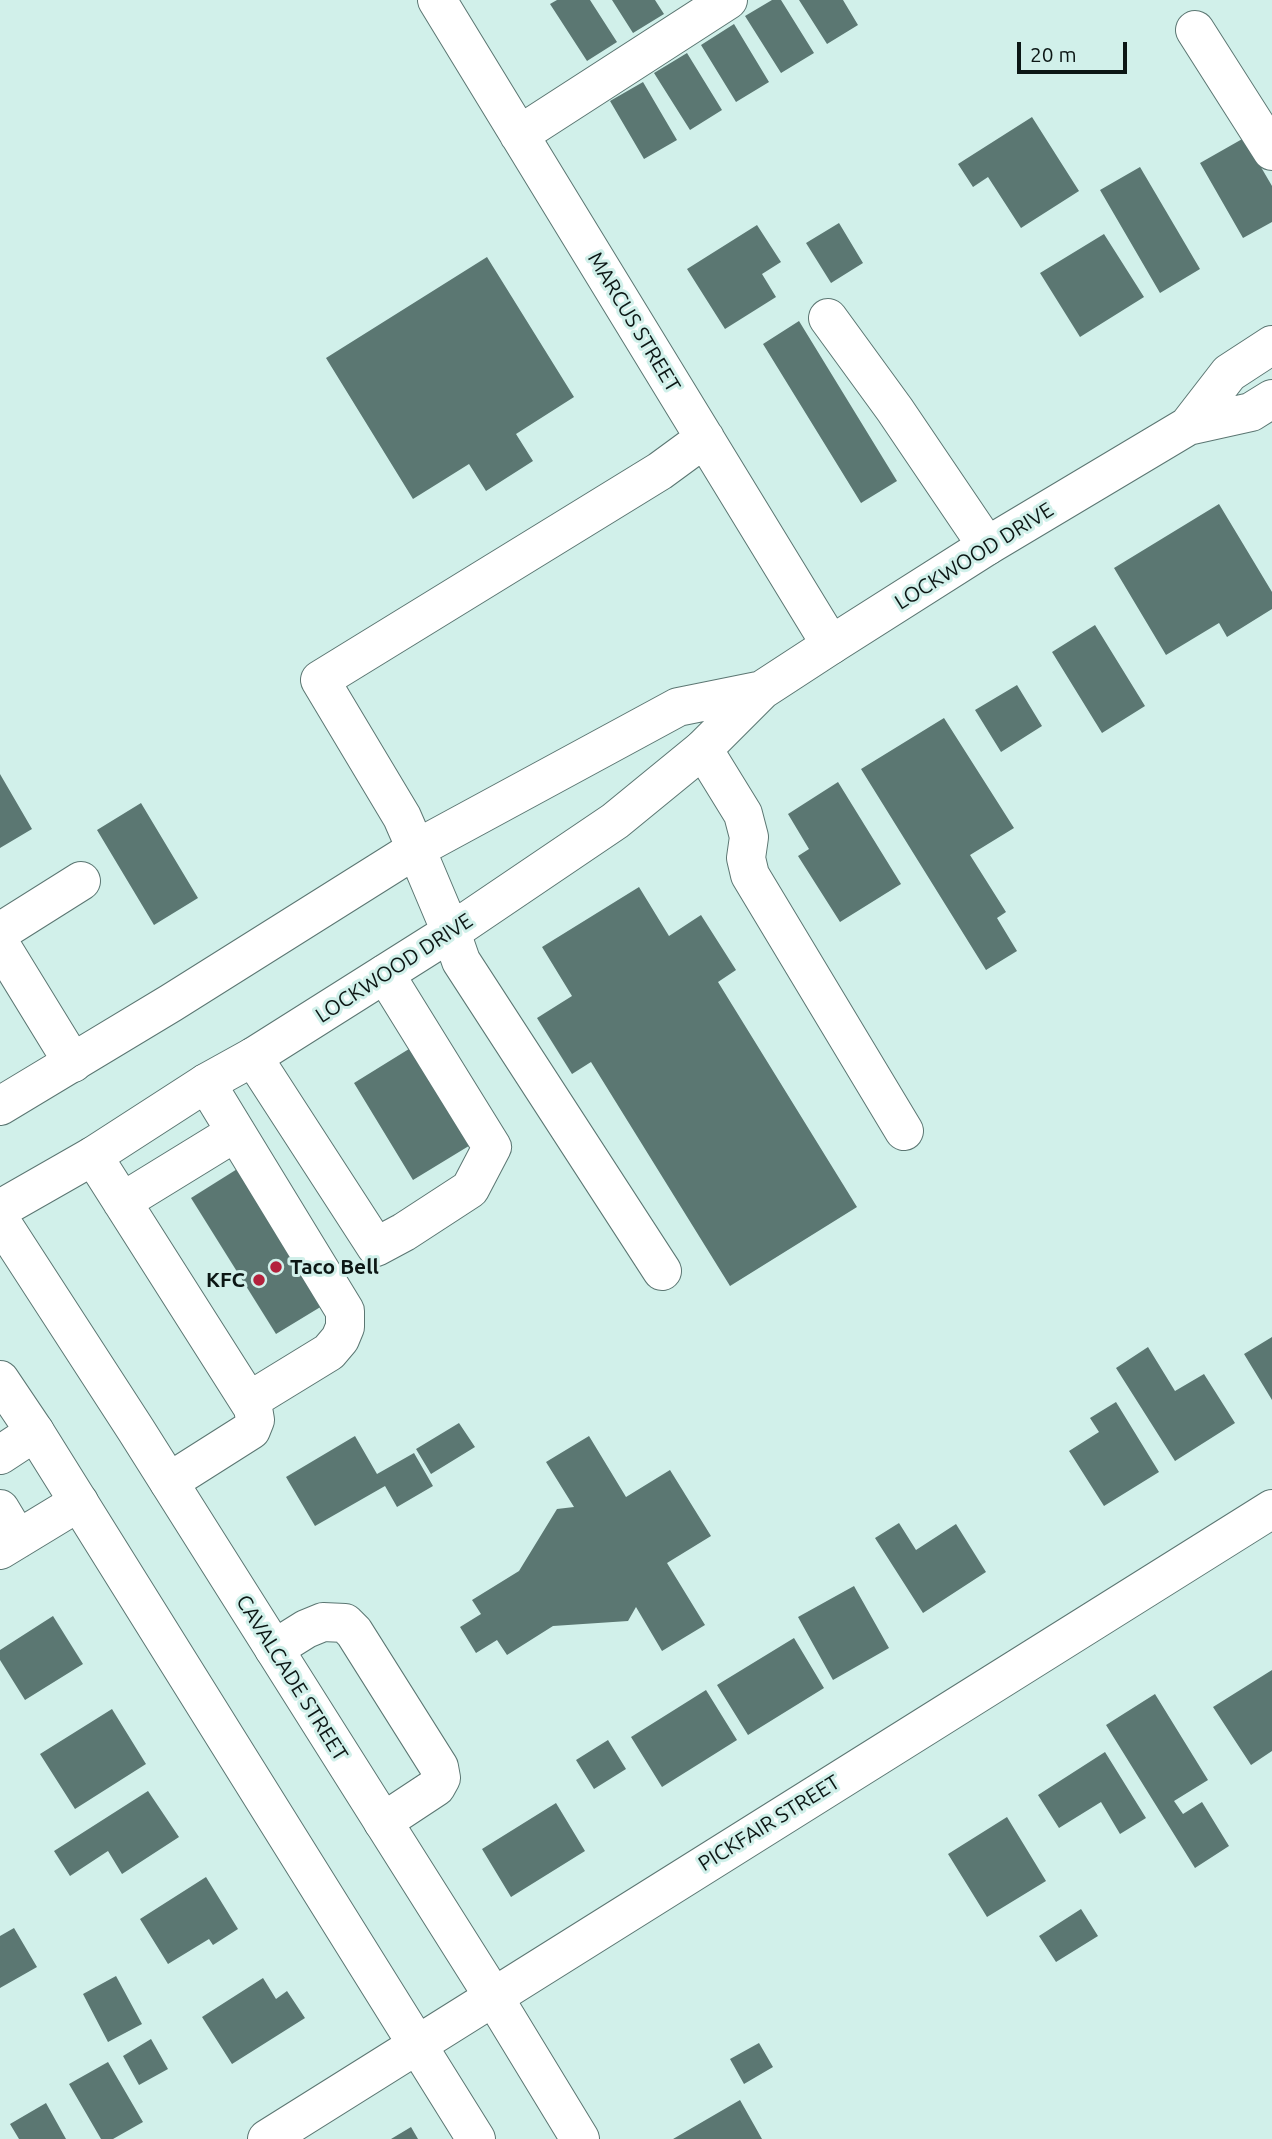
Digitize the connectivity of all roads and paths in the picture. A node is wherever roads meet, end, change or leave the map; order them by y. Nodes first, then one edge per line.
1 (437, 0) edge
2 (728, 0) edge
3 (1195, 30) dead end
4 (519, 135) junction
5 (1272, 151) edge
6 (828, 318) dead end
7 (1272, 345) edge
8 (1272, 400) edge
9 (1188, 426) junction
10 (705, 438) junction
11 (987, 546) junction
12 (831, 645) junction
13 (762, 690) junction
14 (703, 749) junction
15 (416, 849) junction
16 (80, 881) dead end
17 (0, 932) edge
18 (451, 932) junction
19 (0, 944) edge
20 (385, 974) junction
21 (253, 1057) junction
22 (73, 1063) junction
23 (206, 1083) junction
24 (0, 1106) edge
25 (904, 1131) dead end
26 (236, 1132) junction
27 (93, 1156) junction
28 (122, 1202) junction
29 (0, 1209) edge
30 (0, 1220) edge
31 (662, 1271) dead end
32 (0, 1380) edge
33 (249, 1401) junction
34 (35, 1432) junction
35 (0, 1455) edge
36 (169, 1482) junction
37 (79, 1502) junction
38 (1272, 1509) edge
39 (6, 1533) edge
40 (274, 1648) junction
41 (383, 1822) junction
42 (492, 1996) junction
43 (418, 2046) junction
44 (267, 2139) edge
45 (475, 2139) edge
46 (580, 2139) edge

1 - 4 main road, MARCUS STREET
2 - 4 main road
3 - 5 main road
4 - 10 main road, MARCUS STREET
6 - 11 main road
7 - 9 main road, LOCKWOOD DRIVE
8 - 9 main road, LOCKWOOD DRIVE
9 - 11 main road, LOCKWOOD DRIVE
10 - 12 main road, MARCUS STREET
10 - 15 main road
11 - 12 main road, LOCKWOOD DRIVE
12 - 13 main road, LOCKWOOD DRIVE
13 - 14 main road, LOCKWOOD DRIVE
13 - 15 main road, LOCKWOOD DRIVE
14 - 18 main road, LOCKWOOD DRIVE
14 - 25 main road
15 - 18 main road
15 - 22 main road, LOCKWOOD DRIVE
16 - 17 main road
18 - 20 main road, LOCKWOOD DRIVE
18 - 31 main road
19 - 22 main road
20 - 21 main road, LOCKWOOD DRIVE
20 - 21 main road
21 - 23 main road, LOCKWOOD DRIVE
22 - 24 main road, LOCKWOOD DRIVE
23 - 26 main road
23 - 27 main road, LOCKWOOD DRIVE
26 - 28 main road
26 - 33 main road
27 - 28 main road
27 - 29 main road, LOCKWOOD DRIVE
28 - 33 main road
30 - 36 main road, CAVALCADE STREET
32 - 34 main road
33 - 36 main road
34 - 35 main road
34 - 37 main road
36 - 40 main road, CAVALCADE STREET
37 - 39 main road
37 - 43 main road
38 - 42 main road, PICKFAIR STREET
40 - 41 main road, CAVALCADE STREET
40 - 41 main road
41 - 42 main road, CAVALCADE STREET
42 - 43 main road, PICKFAIR STREET
42 - 46 main road, CAVALCADE STREET
43 - 44 main road, PICKFAIR STREET
43 - 45 main road

